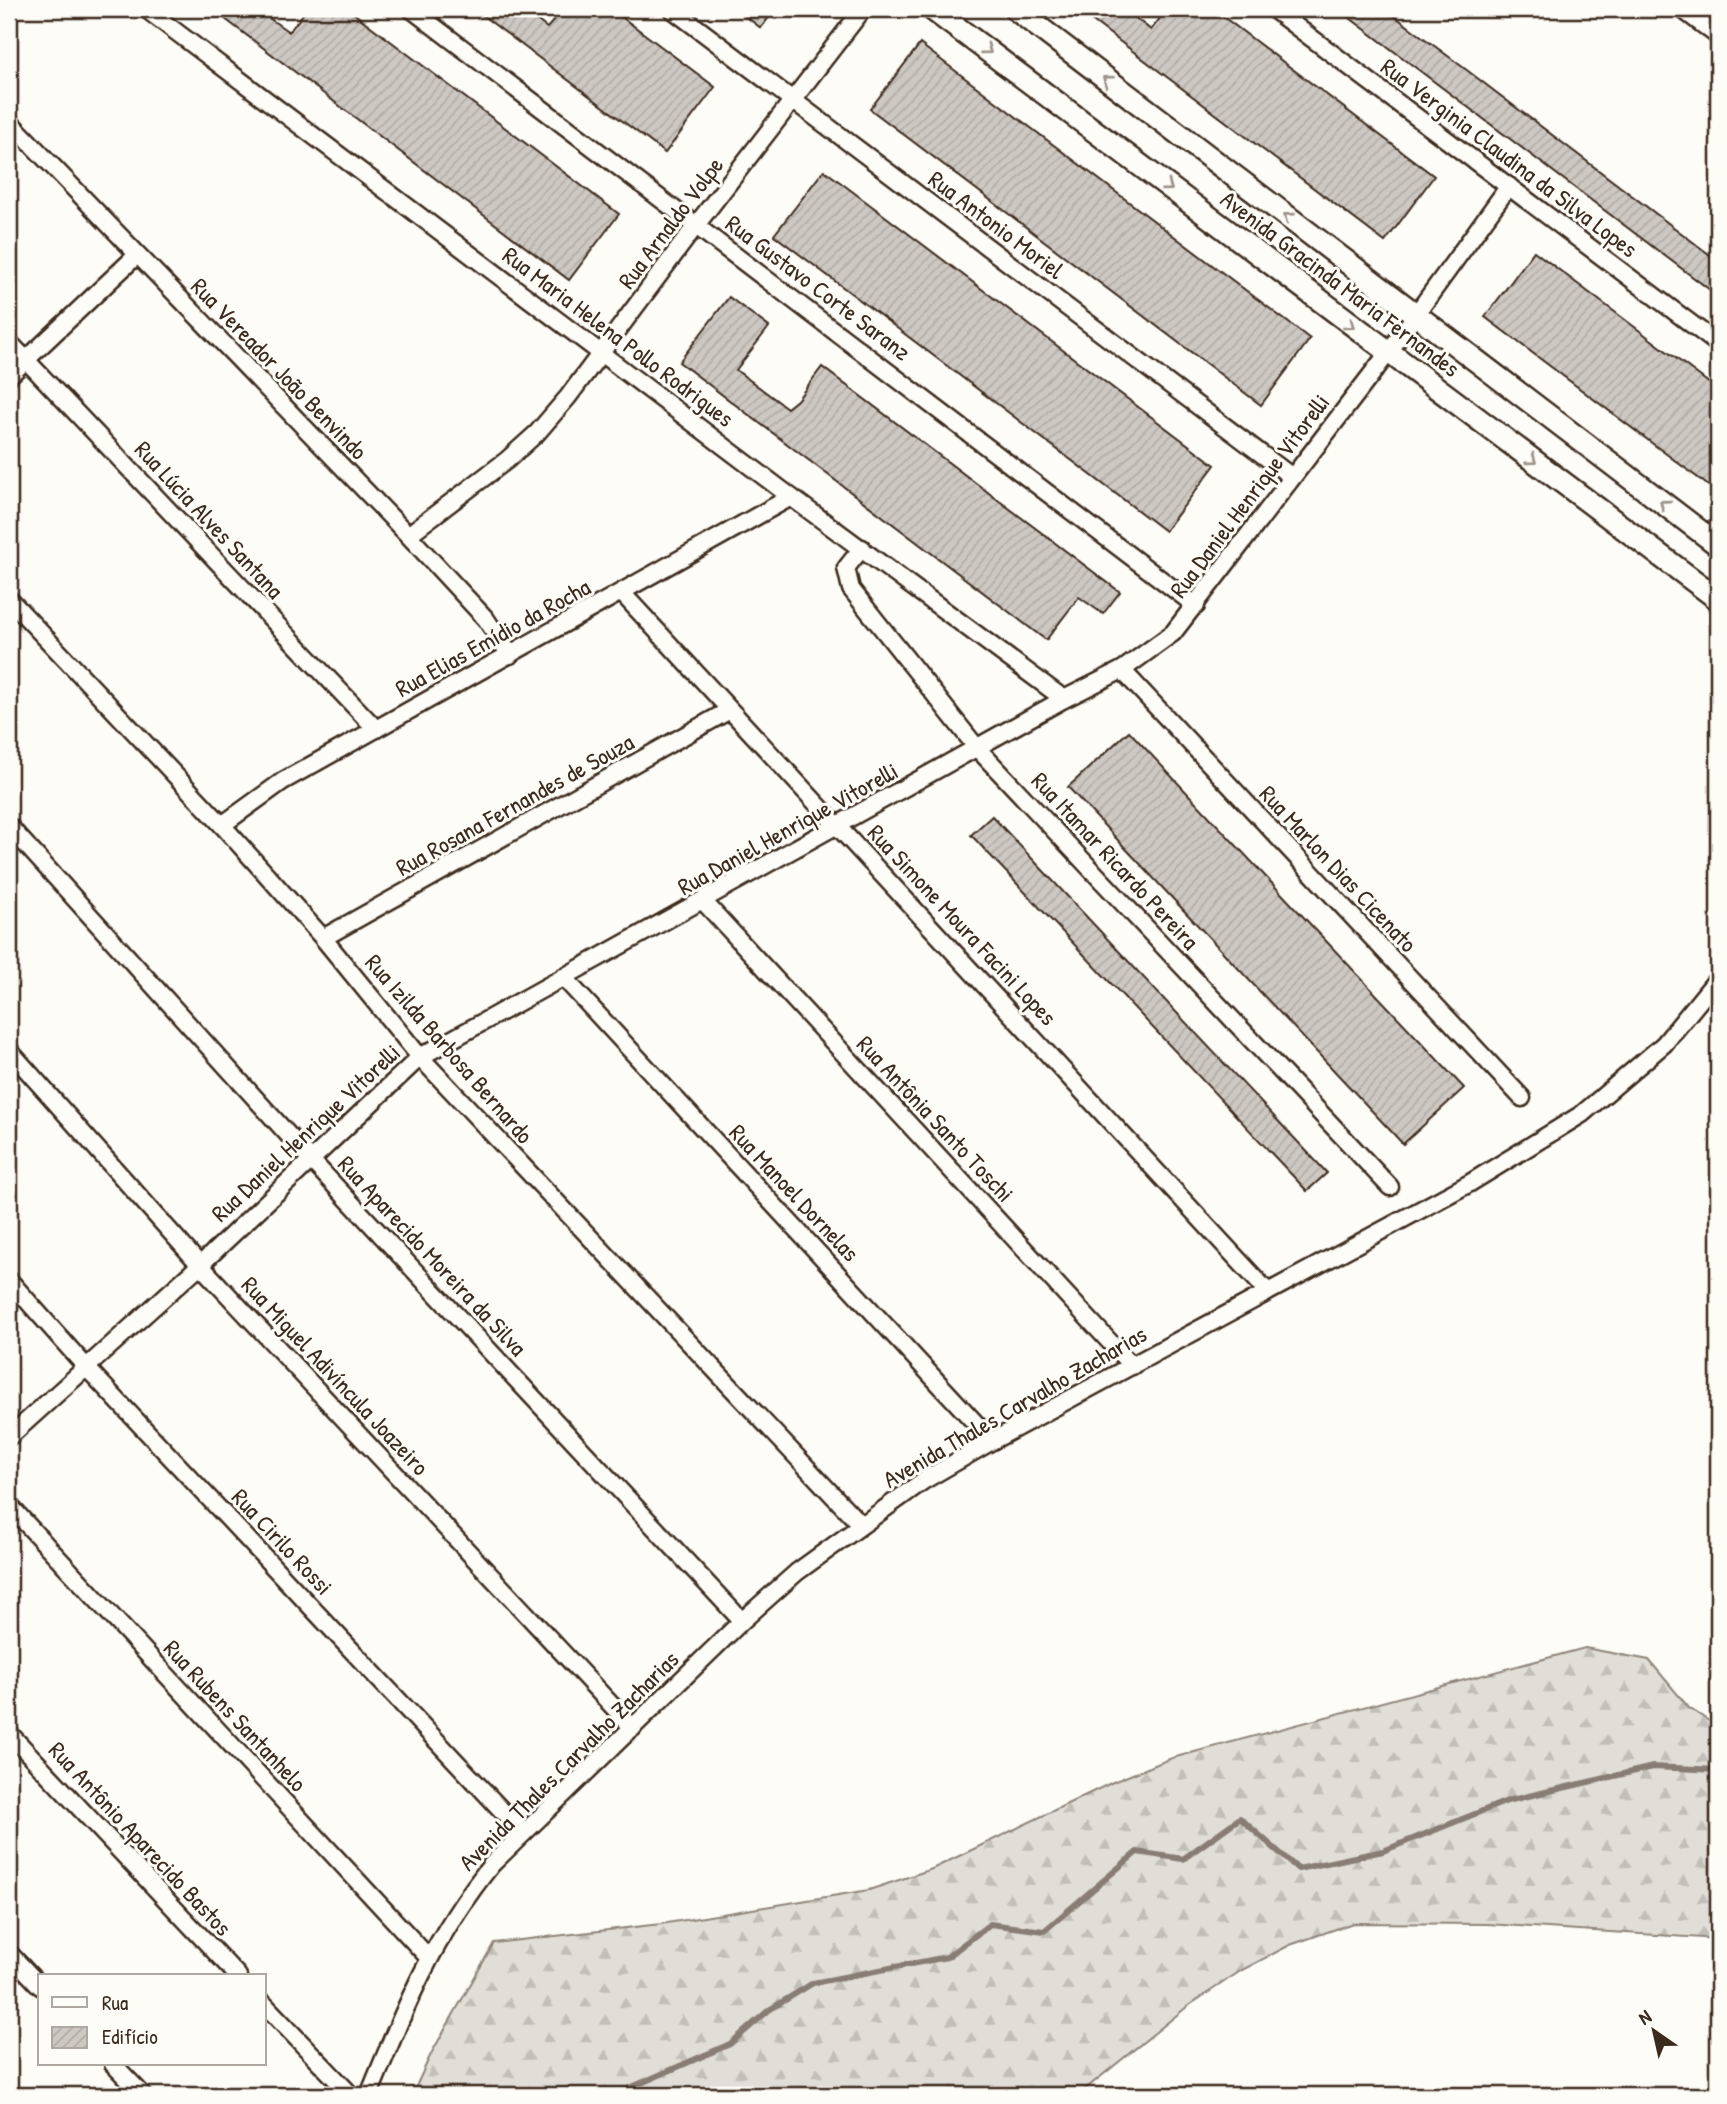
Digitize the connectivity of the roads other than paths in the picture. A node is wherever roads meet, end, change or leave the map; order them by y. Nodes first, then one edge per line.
1 (146, 9) edge
2 (411, 9) edge
3 (672, 9) edge
4 (863, 9) edge
5 (932, 9) edge
6 (1015, 9) edge
7 (1273, 9) edge
8 (1682, 9) edge
9 (1718, 36) edge
10 (793, 100) junction
11 (9, 121) edge
12 (1509, 186) junction
13 (697, 224) junction
14 (137, 255) junction
15 (1416, 315) junction
16 (9, 342) edge
17 (1718, 344) edge
18 (1388, 353) junction
19 (603, 354) junction
20 (27, 361) junction
21 (9, 376) edge
22 (1292, 477) junction
23 (791, 497) junction
24 (408, 535) junction
25 (1718, 545) edge
26 (862, 548) junction
27 (622, 593) junction
28 (1718, 599) edge
29 (9, 601) edge
30 (1196, 606) junction
31 (510, 655) junction
32 (1122, 670) junction
33 (1064, 699) junction
34 (728, 711) junction
35 (376, 729) junction
36 (977, 748) junction
37 (839, 824) junction
38 (222, 825) junction
39 (9, 826) edge
40 (704, 902) junction
41 (323, 938) junction
42 (563, 977) junction
43 (1718, 978) edge
44 (9, 1050) edge
45 (420, 1057) junction
46 (1522, 1098) dead end
47 (311, 1160) junction
48 (1390, 1187) dead end
49 (200, 1265) junction
50 (9, 1280) edge
51 (1267, 1291) junction
52 (1132, 1366) junction
53 (86, 1367) junction
54 (9, 1437) edge
55 (992, 1441) junction
56 (9, 1505) edge
57 (860, 1524) junction
58 (742, 1621) junction
59 (633, 1728) junction
60 (9, 1733) edge
61 (523, 1833) junction
62 (9, 1953) edge
63 (428, 1958) junction
64 (236, 1974) edge
65 (38, 1984) edge
66 (266, 2006) edge
67 (115, 2066) edge
68 (143, 2095) edge
69 (351, 2095) edge
70 (369, 2095) edge

1 - 19 street, Rua Maria Helena Pollo Rodrigues
2 - 13 street, Rua Gustavo Corte Saranz
3 - 10 street, Rua Antonio Moriel
4 - 10 street, Rua Arnaldo Volpe
5 -> 18 street, Avenida Gracinda Maria Fernandes
15 -> 6 street, Avenida Gracinda Maria Fernandes
7 - 12 street, Rua Verginia Claudina da Silva Lopes
8 - 9 street
10 - 13 street, Rua Arnaldo Volpe
10 - 22 street, Rua Antonio Moriel
11 - 14 street, Rua Vereador João Benvindo
12 - 15 street, Rua Daniel Henrique Vitorelli
12 - 17 street, Rua Verginia Claudina da Silva Lopes
13 - 19 street, Rua Arnaldo Volpe
13 - 30 street, Rua Gustavo Corte Saranz
14 - 20 street
14 - 24 street, Rua Vereador João Benvindo
15 - 18 street, Rua Daniel Henrique Vitorelli
25 -> 15 street, Avenida Gracinda Maria Fernandes
16 - 20 street, Rua Lúcia Alves Santana
18 - 22 street, Rua Daniel Henrique Vitorelli
18 -> 28 street, Avenida Gracinda Maria Fernandes
19 - 23 street, Rua Maria Helena Pollo Rodrigues
19 - 24 street, Rua Arnaldo Volpe
20 - 21 street
20 - 35 street, Rua Lúcia Alves Santana
22 - 30 street, Rua Daniel Henrique Vitorelli
23 - 26 street, Rua Maria Helena Pollo Rodrigues
23 - 27 street, Rua Elias Emídio da Rocha
24 - 31 street, Rua Vereador João Benvindo
26 - 33 street, Rua Maria Helena Pollo Rodrigues
26 - 36 street, Rua Itamar Ricardo Pereira
27 - 31 street, Rua Elias Emídio da Rocha
27 - 34 street, Rua Simone Moura Facini Lopes
29 - 38 street, Rua Izilda Barbosa Bernardo
30 - 32 street, Rua Daniel Henrique Vitorelli
31 - 35 street, Rua Elias Emídio da Rocha
32 - 33 street, Rua Daniel Henrique Vitorelli
32 - 46 street, Rua Marlon Dias Cicenato
33 - 36 street, Rua Daniel Henrique Vitorelli
34 - 37 street, Rua Simone Moura Facini Lopes
34 - 41 street, Rua Rosana Fernandes de Souza
35 - 38 street, Rua Elias Emídio da Rocha
36 - 37 street, Rua Daniel Henrique Vitorelli
36 - 48 street, Rua Itamar Ricardo Pereira
37 - 40 street, Rua Daniel Henrique Vitorelli
37 - 51 street, Rua Simone Moura Facini Lopes
38 - 41 street, Rua Izilda Barbosa Bernardo
39 - 47 street, Rua Aparecido Moreira da Silva
40 - 42 street, Rua Daniel Henrique Vitorelli
40 - 52 street, Rua Antônia Santo Toschi
41 - 45 street, Rua Izilda Barbosa Bernardo
42 - 45 street, Rua Daniel Henrique Vitorelli
42 - 55 street, Rua Manoel Dornelas
43 - 51 street, Avenida Thales Carvalho Zacharias
44 - 49 street, Rua Miguel Adivíncula Joazeiro
45 - 47 street, Rua Daniel Henrique Vitorelli
45 - 57 street, Rua Izilda Barbosa Bernardo
47 - 49 street, Rua Daniel Henrique Vitorelli
47 - 58 street, Rua Aparecido Moreira da Silva
49 - 53 street, Rua Daniel Henrique Vitorelli
49 - 59 street, Rua Miguel Adivíncula Joazeiro
50 - 53 street, Rua Cirilo Rossi
51 - 52 street, Avenida Thales Carvalho Zacharias
52 - 55 street, Avenida Thales Carvalho Zacharias
53 - 54 street, Rua Daniel Henrique Vitorelli
53 - 61 street, Rua Cirilo Rossi
55 - 57 street, Avenida Thales Carvalho Zacharias
56 - 63 street, Rua Rubens Santanhelo
57 - 58 street, Avenida Thales Carvalho Zacharias
58 - 59 street, Avenida Thales Carvalho Zacharias
59 - 61 street, Avenida Thales Carvalho Zacharias
60 - 64 street, Rua Antônio Aparecido Bastos
61 - 63 street, Avenida Thales Carvalho Zacharias
62 - 65 street
63 - 70 street, Avenida Thales Carvalho Zacharias
66 - 69 street
67 - 68 street

